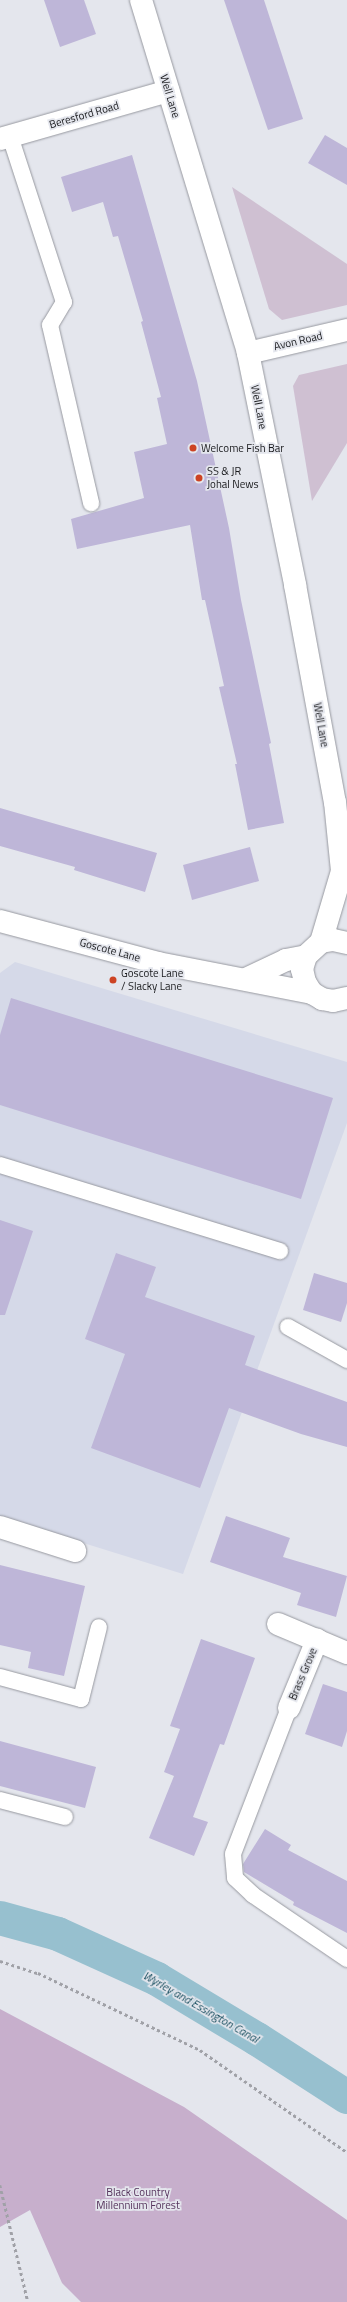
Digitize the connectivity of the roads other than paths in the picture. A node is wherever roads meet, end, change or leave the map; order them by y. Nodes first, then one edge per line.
1 (141, 0) edge
2 (168, 91) junction
3 (5, 138) edge
4 (347, 330) edge
5 (248, 352) junction
6 (91, 503) dead end
7 (345, 877) edge
8 (0, 921) edge
9 (347, 943) edge
10 (314, 949) junction
11 (246, 979) junction
12 (312, 993) junction
13 (342, 1003) edge
14 (0, 1165) edge
15 (280, 1251) dead end
16 (288, 1327) dead end
17 (347, 1360) edge
18 (0, 1527) edge
19 (75, 1551) dead end
20 (278, 1624) dead end
21 (99, 1627) dead end
22 (317, 1640) junction
23 (347, 1653) edge
24 (0, 1677) edge
25 (289, 1708) joint
26 (0, 1800) edge
27 (65, 1817) dead end
28 (347, 1959) edge

1 - 2 street, Well Lane
2 - 3 street, Beresford Road
2 - 5 street, Well Lane
3 - 6 lane
4 - 5 street, Avon Road
5 - 7 street, Well Lane
7 - 10 street, Well Lane
8 - 11 street, Goscote Lane
9 - 10 street
10 - 11 street
10 - 12 street, Well Lane
11 - 12 street, Goscote Lane
12 - 13 street, Goscote Lane
14 - 15 lane
16 - 17 lane
18 - 19 street
20 - 22 street, Brass Grove
21 - 24 lane
22 - 23 street, Brass Grove
22 - 25 street, Brass Grove
25 - 28 lane
26 - 27 lane

